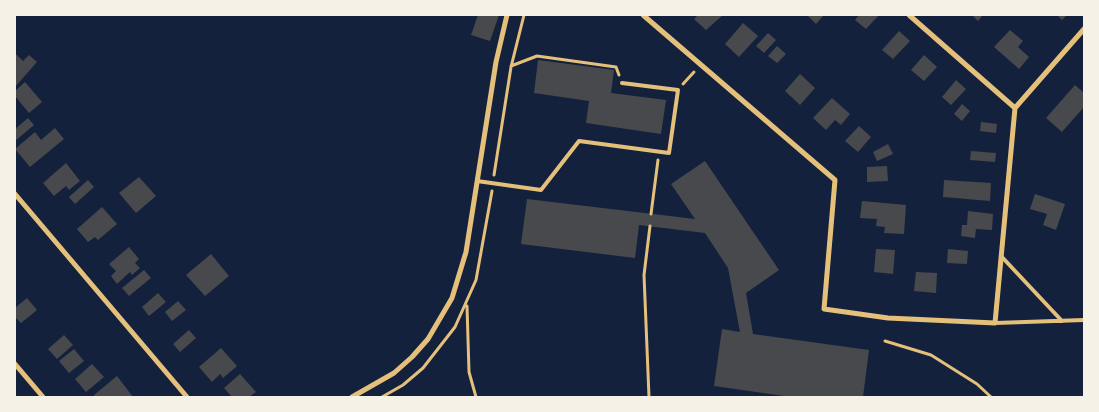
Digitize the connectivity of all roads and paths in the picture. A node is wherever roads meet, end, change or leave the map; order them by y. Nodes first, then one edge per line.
1 (507, 15) edge
2 (643, 15) edge
3 (909, 15) edge
4 (1084, 29) edge
5 (700, 64) junction
6 (511, 66) dead end
7 (616, 67) dead end
8 (622, 83) dead end
9 (678, 90) junction
10 (1015, 108) junction
11 (658, 160) dead end
12 (477, 181) junction
13 (15, 194) edge
14 (651, 214) dead end
15 (650, 226) dead end
16 (1002, 256) junction
17 (467, 304) dead end
18 (1084, 320) edge
19 (1062, 321) junction
20 (995, 324) junction
21 (885, 341) dead end
22 (15, 364) edge
23 (43, 397) edge
24 (187, 397) edge
25 (352, 397) edge
26 (476, 397) edge
27 (649, 397) edge
28 (992, 397) edge

1 - 12 street
2 - 5 street
3 - 10 street
4 - 10 street
5 - 9 path
5 - 20 street
6 - 7 path
8 - 9 lane
9 - 12 lane
10 - 16 street
11 - 14 path
12 - 25 street
13 - 24 street
15 - 27 path
16 - 19 lane
16 - 20 street
17 - 26 path
18 - 19 lane
19 - 20 lane
21 - 28 path
22 - 23 street

